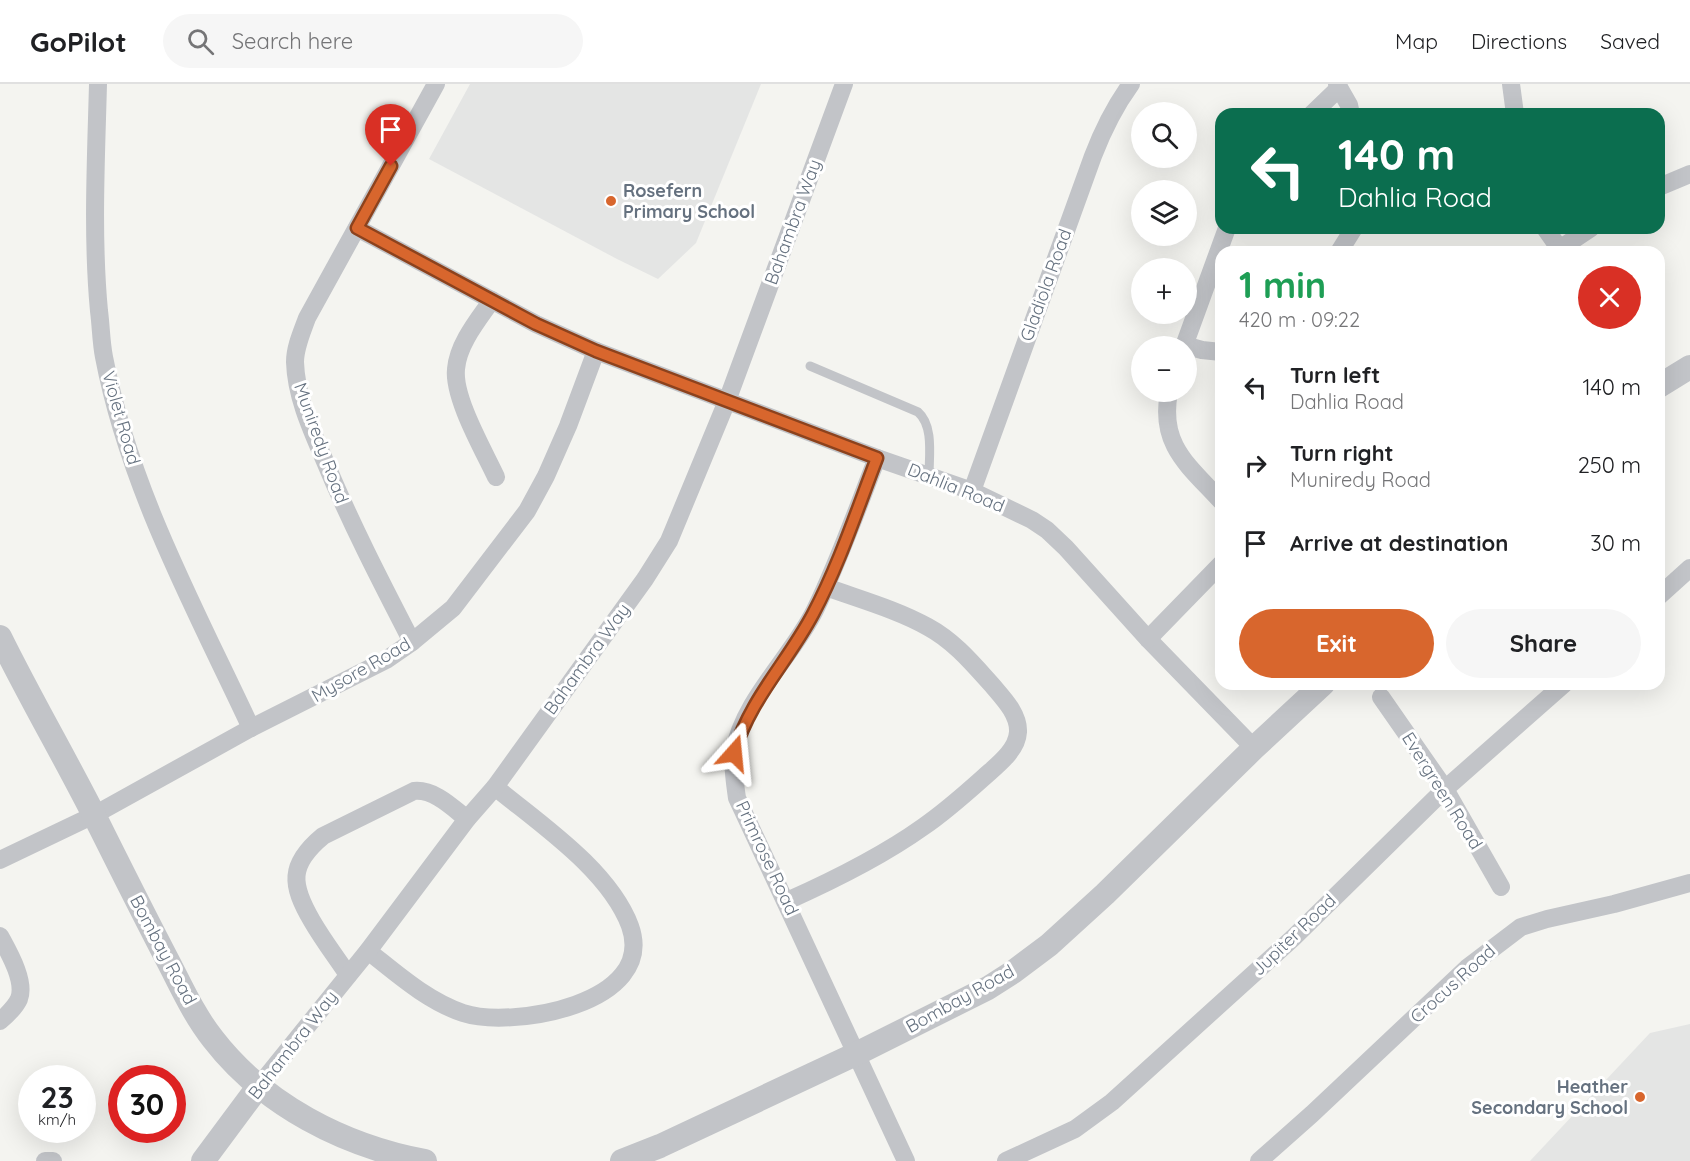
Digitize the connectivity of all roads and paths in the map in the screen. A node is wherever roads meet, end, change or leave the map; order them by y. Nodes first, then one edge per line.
1 (98, 84) edge
2 (436, 84) edge
3 (844, 84) edge
4 (1131, 84) edge
5 (1511, 84) edge
6 (1338, 86) edge
7 (1318, 108) edge
8 (1348, 108) edge
9 (1514, 108) edge
10 (1690, 174) edge
11 (1665, 184) edge
12 (357, 228) junction
13 (1582, 234) edge
14 (1563, 246) edge
15 (1215, 261) edge
16 (492, 300) junction
17 (1188, 336) edge
18 (1197, 349) edge
19 (596, 351) junction
20 (1215, 351) edge
21 (810, 366) dead end
22 (1690, 367) edge
23 (1665, 382) edge
24 (727, 401) junction
25 (1168, 402) edge
26 (877, 458) junction
27 (929, 476) junction
28 (496, 477) dead end
29 (972, 491) junction
30 (1215, 494) edge
31 (1690, 568) edge
32 (1215, 570) edge
33 (826, 587) junction
34 (1665, 591) edge
35 (0, 637) edge
36 (1148, 639) junction
37 (412, 642) junction
38 (1317, 690) edge
39 (1557, 690) edge
40 (1381, 697) dead end
41 (251, 728) junction
42 (1254, 748) junction
43 (495, 787) junction
44 (1444, 789) junction
45 (94, 815) junction
46 (467, 819) junction
47 (0, 860) edge
48 (1690, 883) edge
49 (1501, 887) dead end
50 (787, 901) junction
51 (0, 936) edge
52 (368, 951) junction
53 (348, 975) junction
54 (0, 1021) edge
55 (858, 1053) junction
56 (258, 1088) junction
57 (45, 1161) edge
58 (53, 1161) edge
59 (203, 1161) edge
60 (425, 1161) edge
61 (622, 1161) edge
62 (906, 1161) edge
63 (1006, 1161) edge
64 (1259, 1161) edge

1 - 41 street, Violet Road
2 - 12 street, Muniredy Road
3 - 24 street, Bahambra Way
4 - 29 street, Gladiola Road
5 - 9 street
6 - 7 street
6 - 8 street
10 - 11 street
12 - 16 street, Dahlia Road
12 - 37 street, Muniredy Road
13 - 14 street
15 - 17 street
16 - 19 street, Dahlia Road
16 - 28 street
18 - 20 street
19 - 24 street, Dahlia Road
19 - 37 street, Mysore Road
21 - 27 lane
22 - 23 street
24 - 26 street, Dahlia Road
24 - 43 street, Bahambra Way
25 - 30 street
26 - 27 street, Dahlia Road
26 - 33 street, Primrose Road
27 - 29 street, Dahlia Road
29 - 36 street, Dahlia Road
31 - 34 street
32 - 36 street
33 - 50 street, Primrose Road
33 - 50 street
35 - 45 street, Bombay Road
36 - 42 street, Dahlia Road
37 - 41 street, Mysore Road
38 - 42 street, Bombay Road
39 - 44 street, Jupiter Road
40 - 44 street, Evergreen Road
41 - 45 street, Mysore Road
42 - 55 street, Bombay Road
43 - 46 street, Bahambra Way
43 - 52 street
44 - 49 street, Evergreen Road
44 - 63 street, Jupiter Road
45 - 47 street, Mysore Road
45 - 56 street, Bombay Road
46 - 52 street, Bahambra Way
46 - 53 street
48 - 64 street, Crocus Road
50 - 55 street, Primrose Road
51 - 54 street
52 - 53 street, Bahambra Way
53 - 56 street, Bahambra Way
55 - 61 street, Bombay Road
55 - 62 street, Primrose Road
56 - 59 street, Bahambra Way
56 - 60 street, Bombay Road
57 - 58 street

